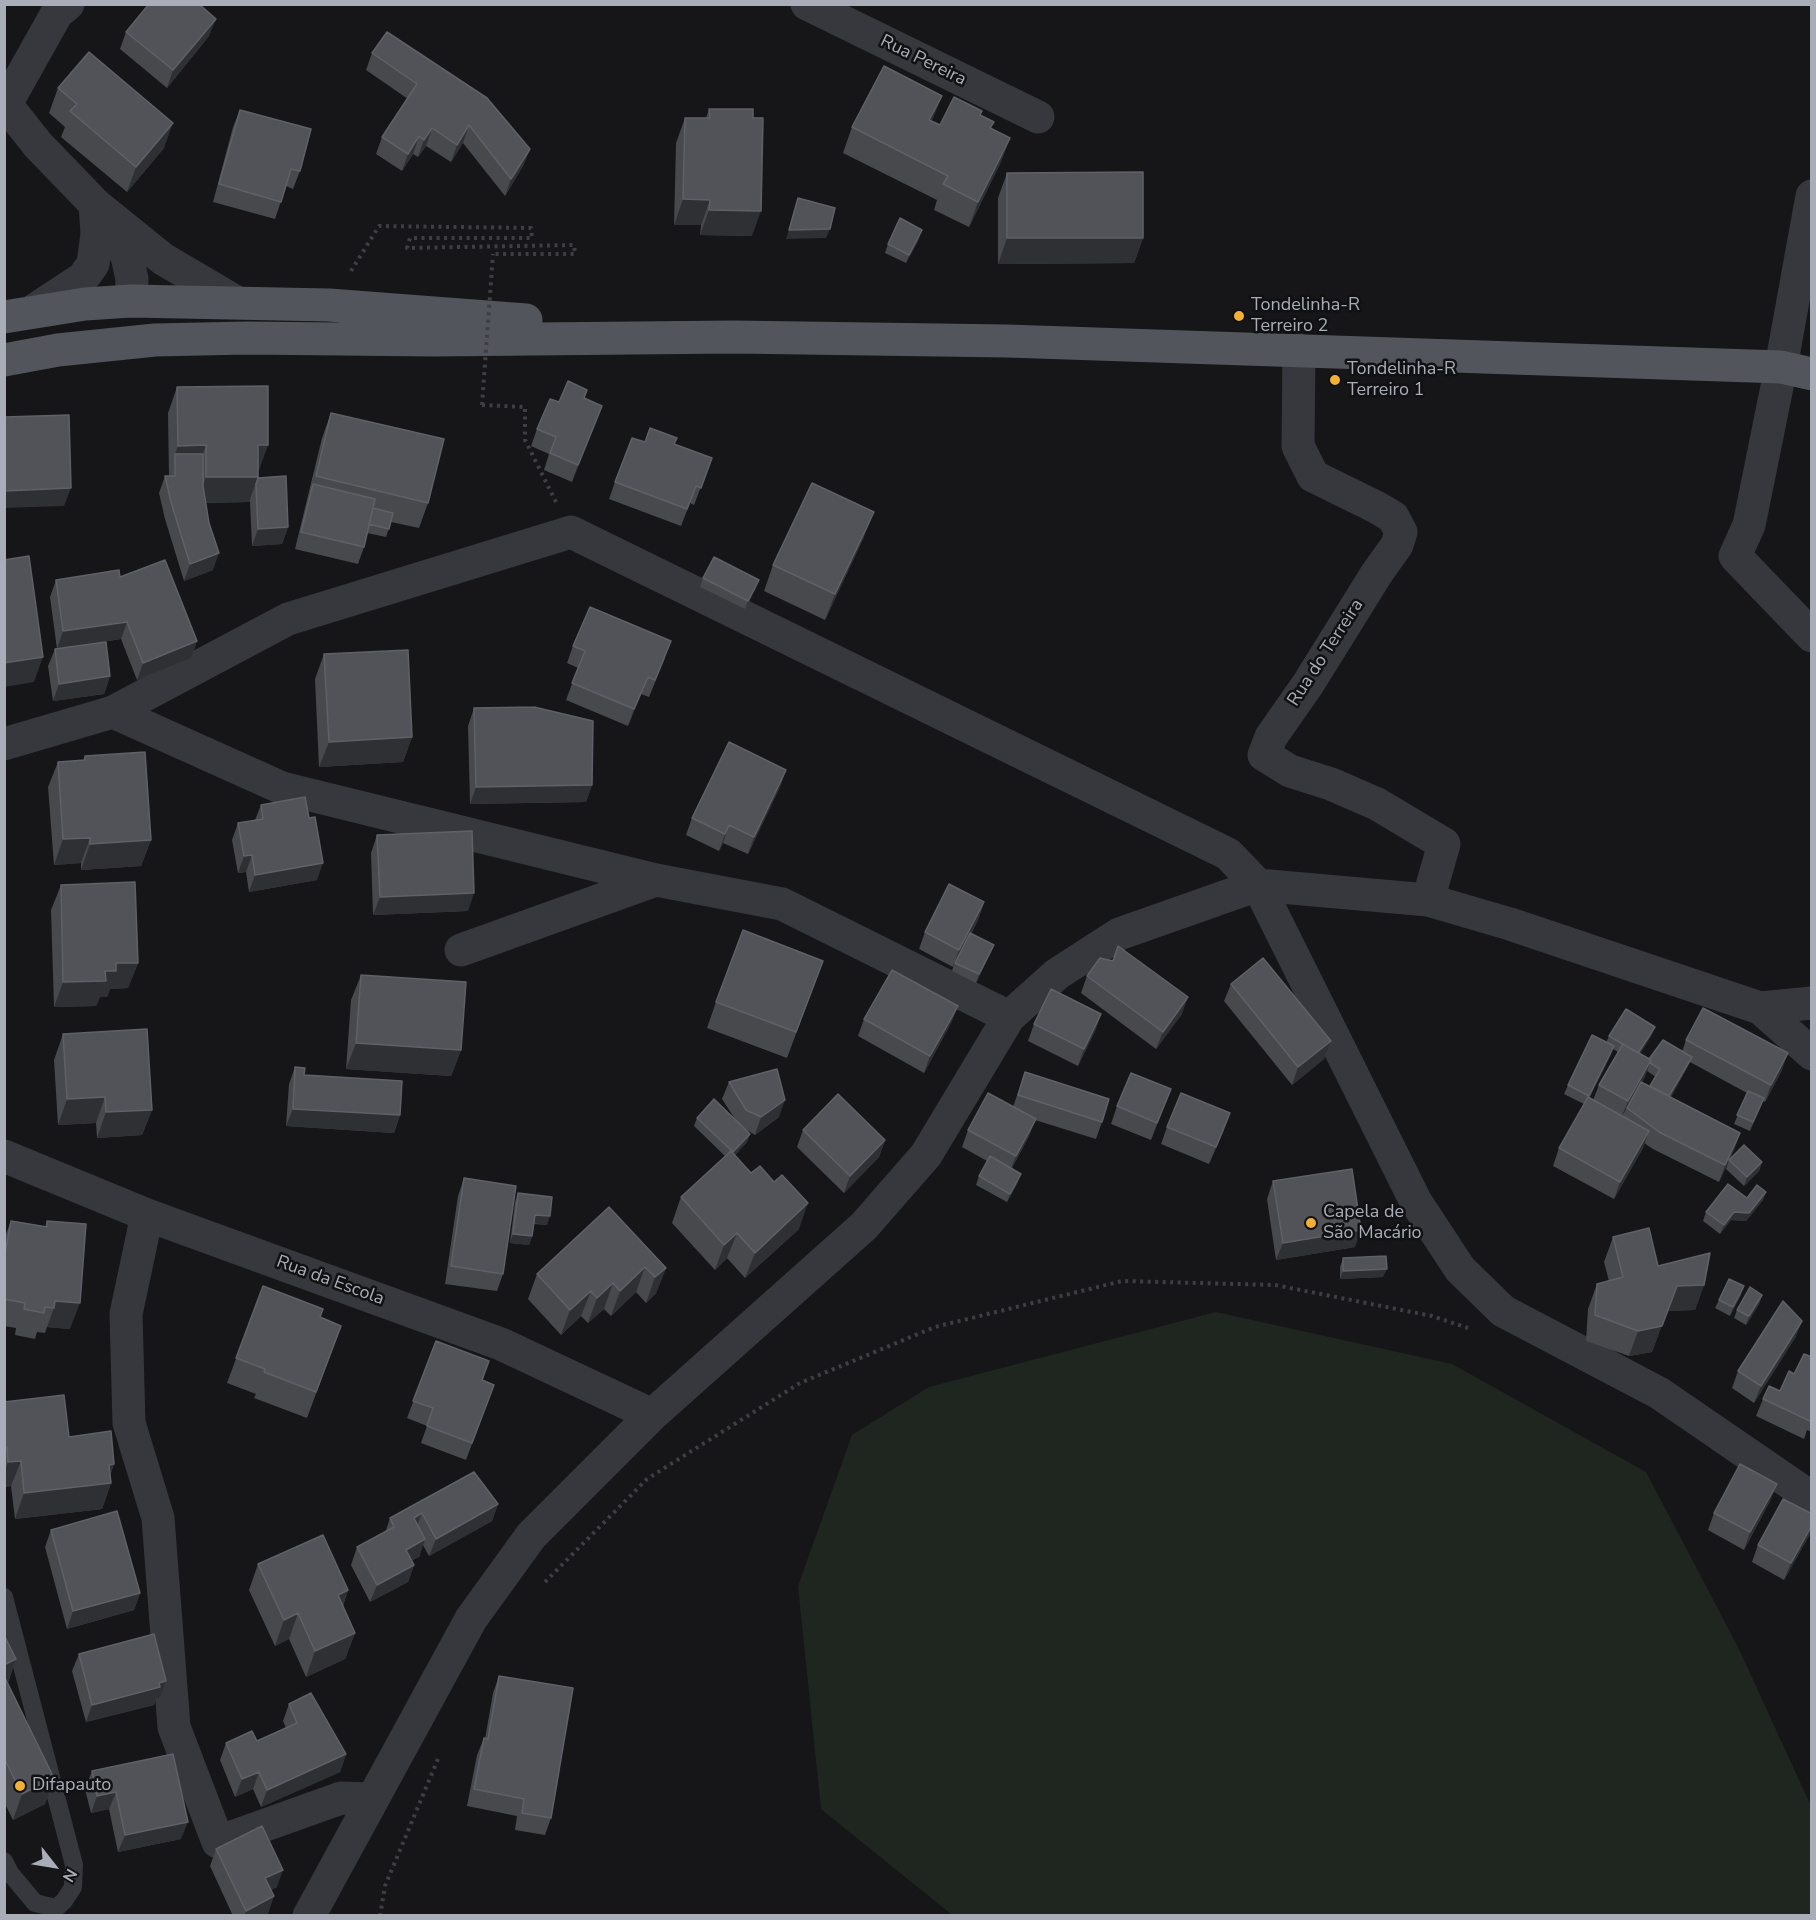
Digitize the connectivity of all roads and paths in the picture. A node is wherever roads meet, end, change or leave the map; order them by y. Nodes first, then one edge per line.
1 (68, 4) edge
2 (807, 4) edge
3 (5, 103) edge
4 (1038, 117) dead end
5 (1812, 196) edge
6 (95, 204) junction
7 (131, 301) junction
8 (236, 302) junction
9 (329, 305) junction
10 (19, 314) edge
11 (4, 335) edge
12 (734, 336) junction
13 (314, 338) junction
14 (1299, 350) junction
15 (4, 360) edge
16 (1796, 370) edge
17 (571, 532) junction
18 (1812, 636) edge
19 (113, 712) junction
20 (4, 744) edge
21 (656, 880) junction
22 (1258, 885) junction
23 (1428, 900) junction
24 (461, 950) dead end
25 (1812, 1003) edge
26 (1760, 1008) junction
27 (1009, 1017) junction
28 (1812, 1054) edge
29 (4, 1156) edge
30 (147, 1215) junction
31 (1478, 1332) dead end
32 (652, 1415) junction
33 (1812, 1498) edge
34 (544, 1582) dead end
35 (4, 1597) edge
36 (440, 1756) dead end
37 (372, 1799) junction
38 (4, 1861) edge
39 (309, 1916) edge
40 (380, 1916) edge

1 - 3 street
2 - 4 street, Rua Pereira
3 - 6 street
5 - 16 street
6 - 7 street
6 - 8 street
6 - 10 street
7 - 8 main road
7 - 10 main road
7 - 11 main road
7 - 13 main road
8 - 9 main road
9 - 12 main road
9 - 17 path, bridge
12 - 13 main road
12 - 14 main road
13 - 15 main road
14 - 16 main road
14 - 23 street, Rua do Terreira
16 - 18 street
17 - 19 street
17 - 22 street
19 - 20 street
19 - 21 street
21 - 24 street
21 - 27 street
22 - 23 street
22 - 27 street
22 - 33 street
23 - 26 street
25 - 26 street
26 - 28 street
27 - 32 street
29 - 30 street, Rua da Escola
30 - 32 street, Rua da Escola
30 - 37 street
31 - 34 path
32 - 37 street
35 - 38 lane
36 - 40 path
37 - 39 street

